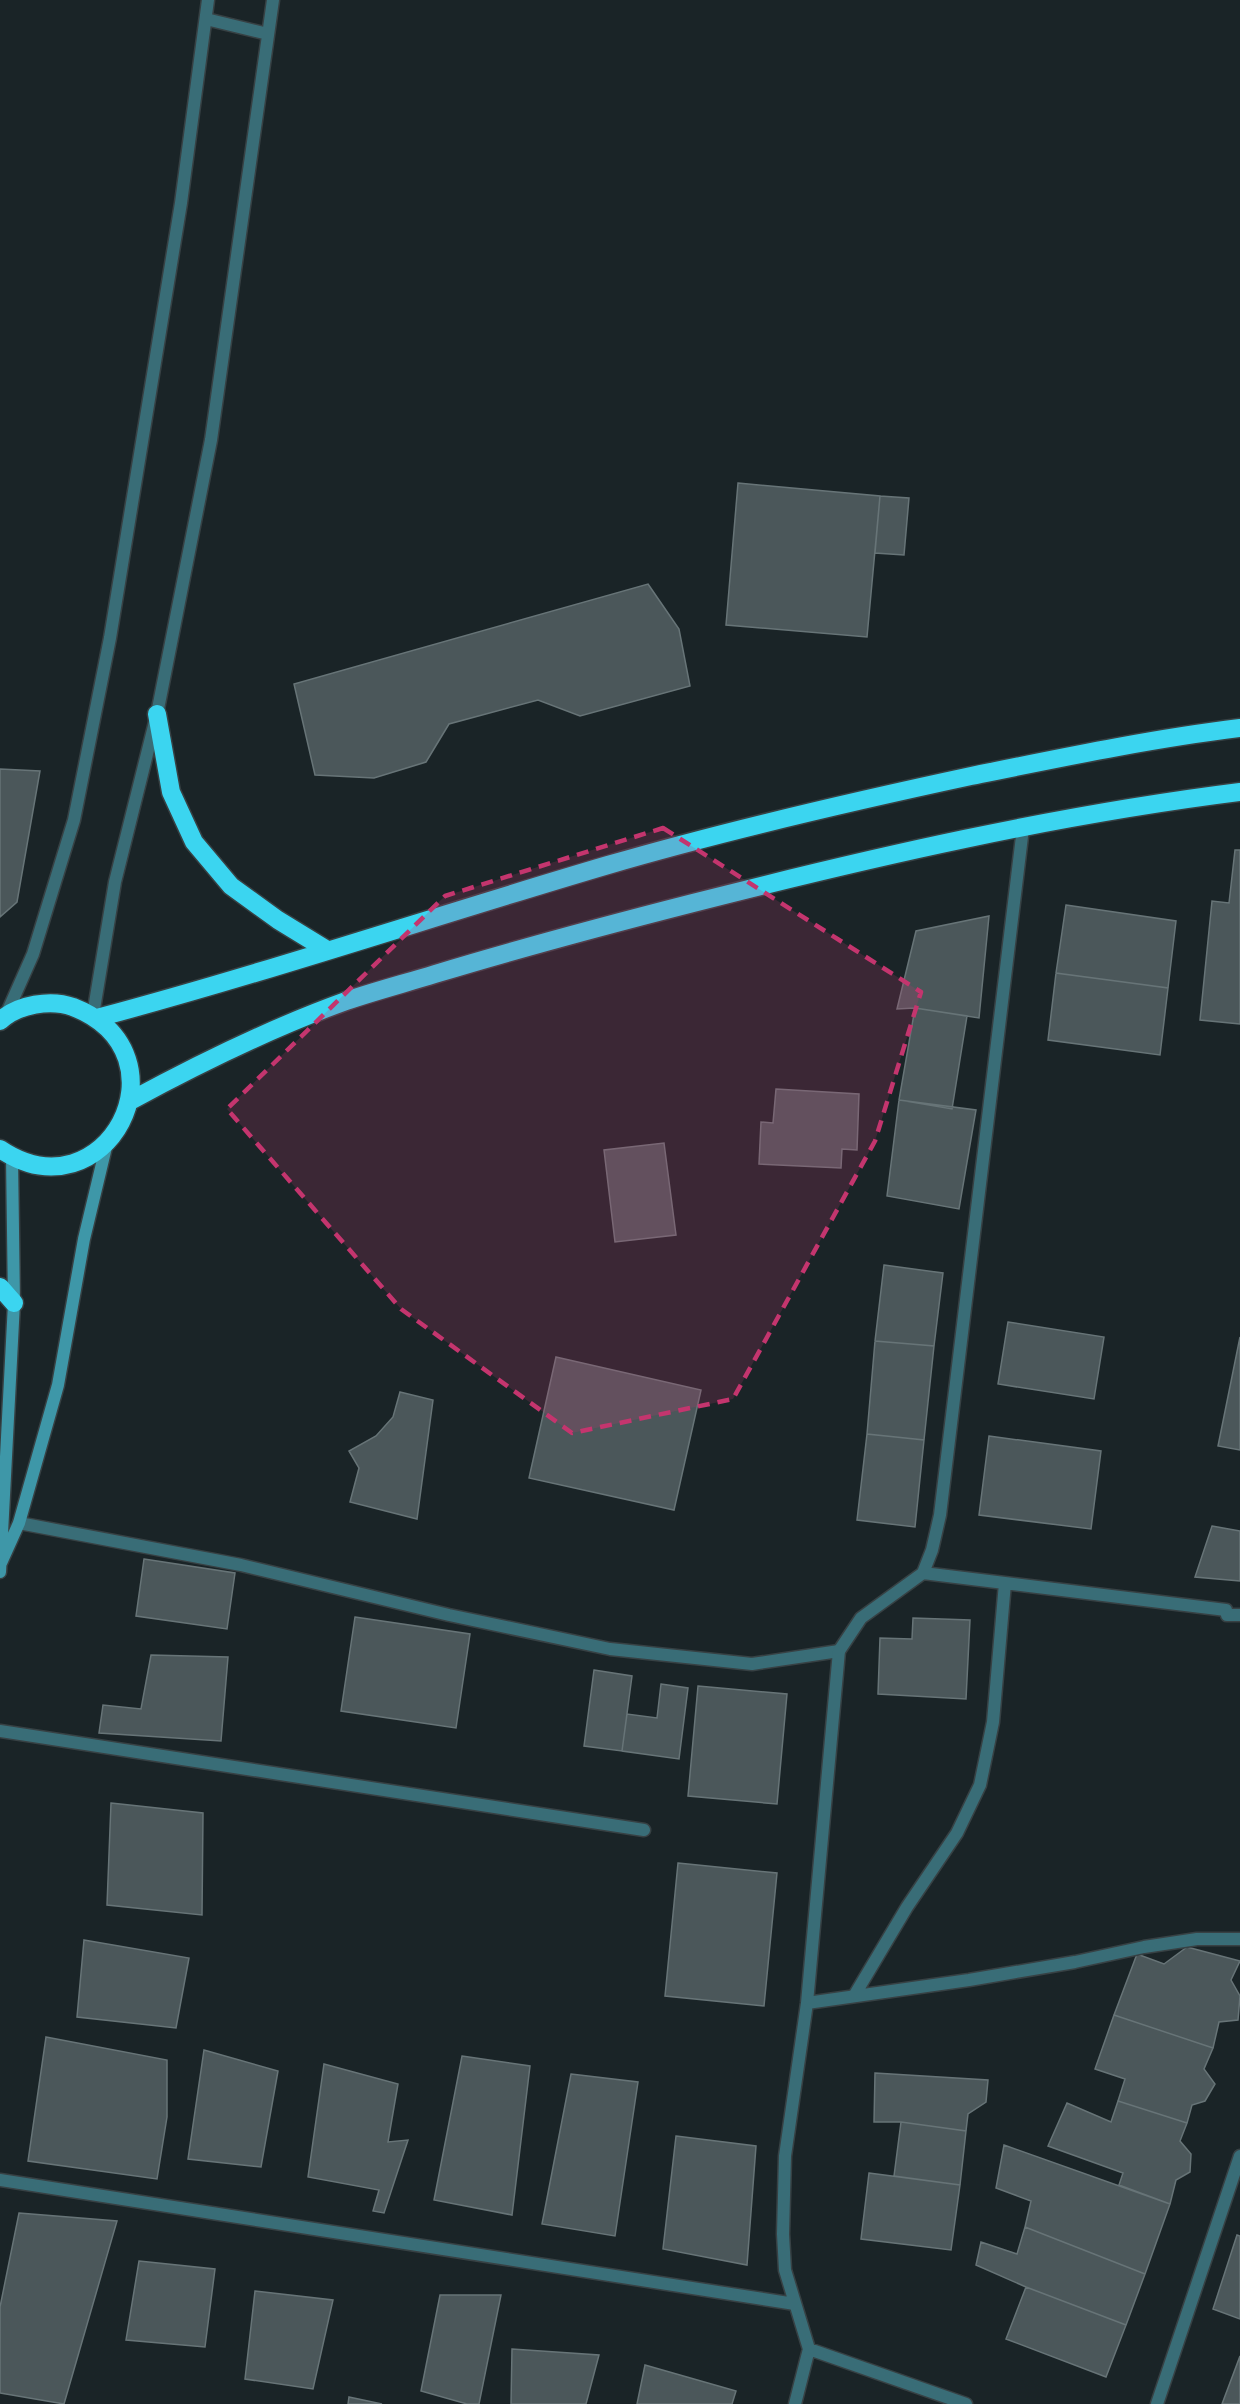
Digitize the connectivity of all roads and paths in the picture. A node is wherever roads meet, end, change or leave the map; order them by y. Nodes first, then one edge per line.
1 (208, 0) edge
2 (273, 0) edge
3 (206, 19) junction
4 (268, 34) junction
5 (157, 714) junction
6 (1240, 728) edge
7 (1240, 792) edge
8 (1023, 828) junction
9 (327, 950) junction
10 (95, 1016) junction
11 (3, 1018) edge
12 (130, 1101) junction
13 (107, 1143) junction
14 (6, 1153) edge
15 (0, 1287) edge
16 (14, 1304) junction
17 (19, 1523) junction
18 (0, 1567) edge
19 (922, 1573) junction
20 (1005, 1583) junction
21 (1240, 1615) edge
22 (839, 1651) junction
23 (0, 1731) edge
24 (644, 1830) dead end
25 (1240, 1939) edge
26 (854, 1996) junction
27 (807, 2003) junction
28 (1240, 2156) edge
29 (0, 2180) edge
30 (795, 2304) junction
31 (809, 2349) junction
32 (795, 2404) edge
33 (966, 2404) edge
34 (1157, 2404) edge

1 - 3 street
2 - 4 street
3 - 4 street
3 - 11 street
4 - 5 street
5 - 9 highway
5 - 10 street
6 - 9 highway
7 - 8 highway
8 - 12 highway
8 - 19 street
9 - 10 highway
10 - 11 highway
10 - 12 highway
12 - 13 highway
13 - 14 highway
13 - 17 street
14 - 16 street
15 - 16 highway
16 - 18 street
17 - 18 street
17 - 22 street
19 - 20 street
19 - 22 street
20 - 21 street
20 - 26 street
22 - 27 street
23 - 24 street
25 - 26 street
26 - 27 street
27 - 30 street
28 - 34 street
29 - 30 street
30 - 31 street
31 - 32 street
31 - 33 street

